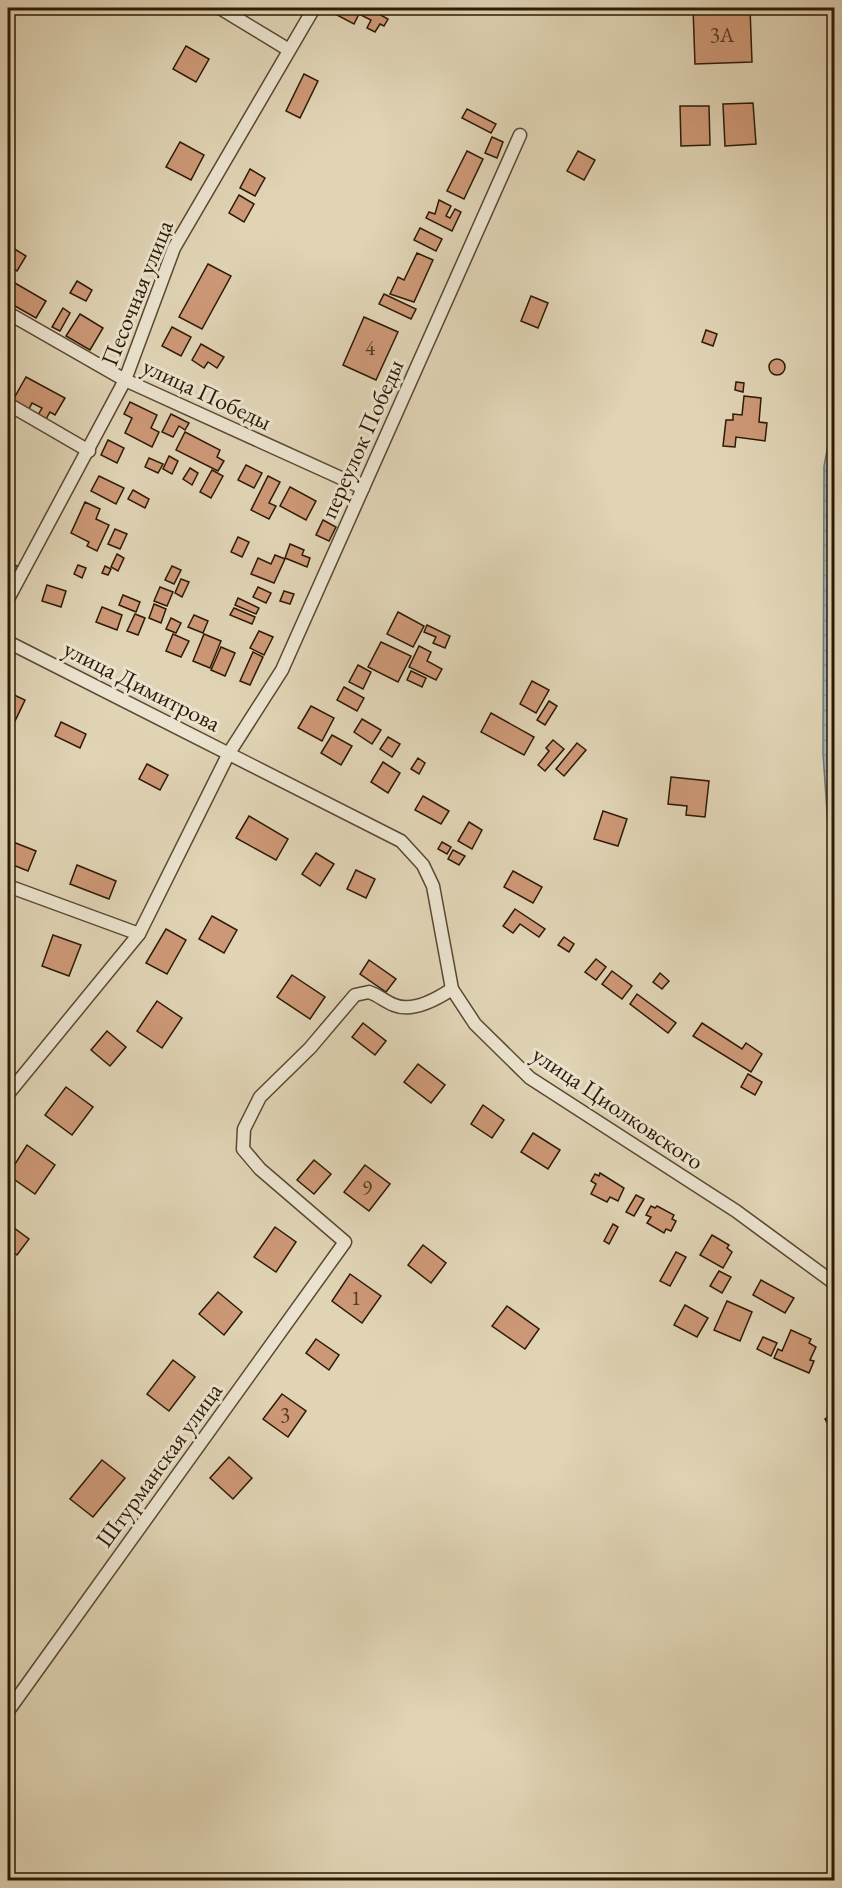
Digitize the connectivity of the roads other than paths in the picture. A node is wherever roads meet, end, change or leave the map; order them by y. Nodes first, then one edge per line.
1 (220, 8) edge
2 (314, 8) edge
3 (289, 50) junction
4 (520, 135) dead end
5 (8, 313) edge
6 (125, 380) junction
7 (8, 404) edge
8 (89, 451) junction
9 (363, 489) junction
10 (8, 599) edge
11 (8, 642) edge
12 (229, 753) junction
13 (258, 768) joint
14 (8, 886) edge
15 (139, 934) junction
16 (452, 989) junction
17 (9, 1090) edge
18 (834, 1283) edge
19 (8, 1711) edge

1 - 3 street
2 - 3 street, Песочная улица
3 - 6 street, Песочная улица
4 - 9 street, переулок Победы
5 - 6 street, улица Победы
6 - 8 street, Песочная улица
6 - 9 street, улица Победы
7 - 8 street
8 - 10 street, Песочная улица
9 - 12 street, переулок Победы
11 - 12 street, улица Димитрова
12 - 13 street, улица Димитрова
12 - 15 street, переулок Победы
13 - 16 street, улица Циолковского
14 - 15 street
15 - 17 street, переулок Победы
16 - 18 street, улица Циолковского
16 - 19 street, Штурманская улица

